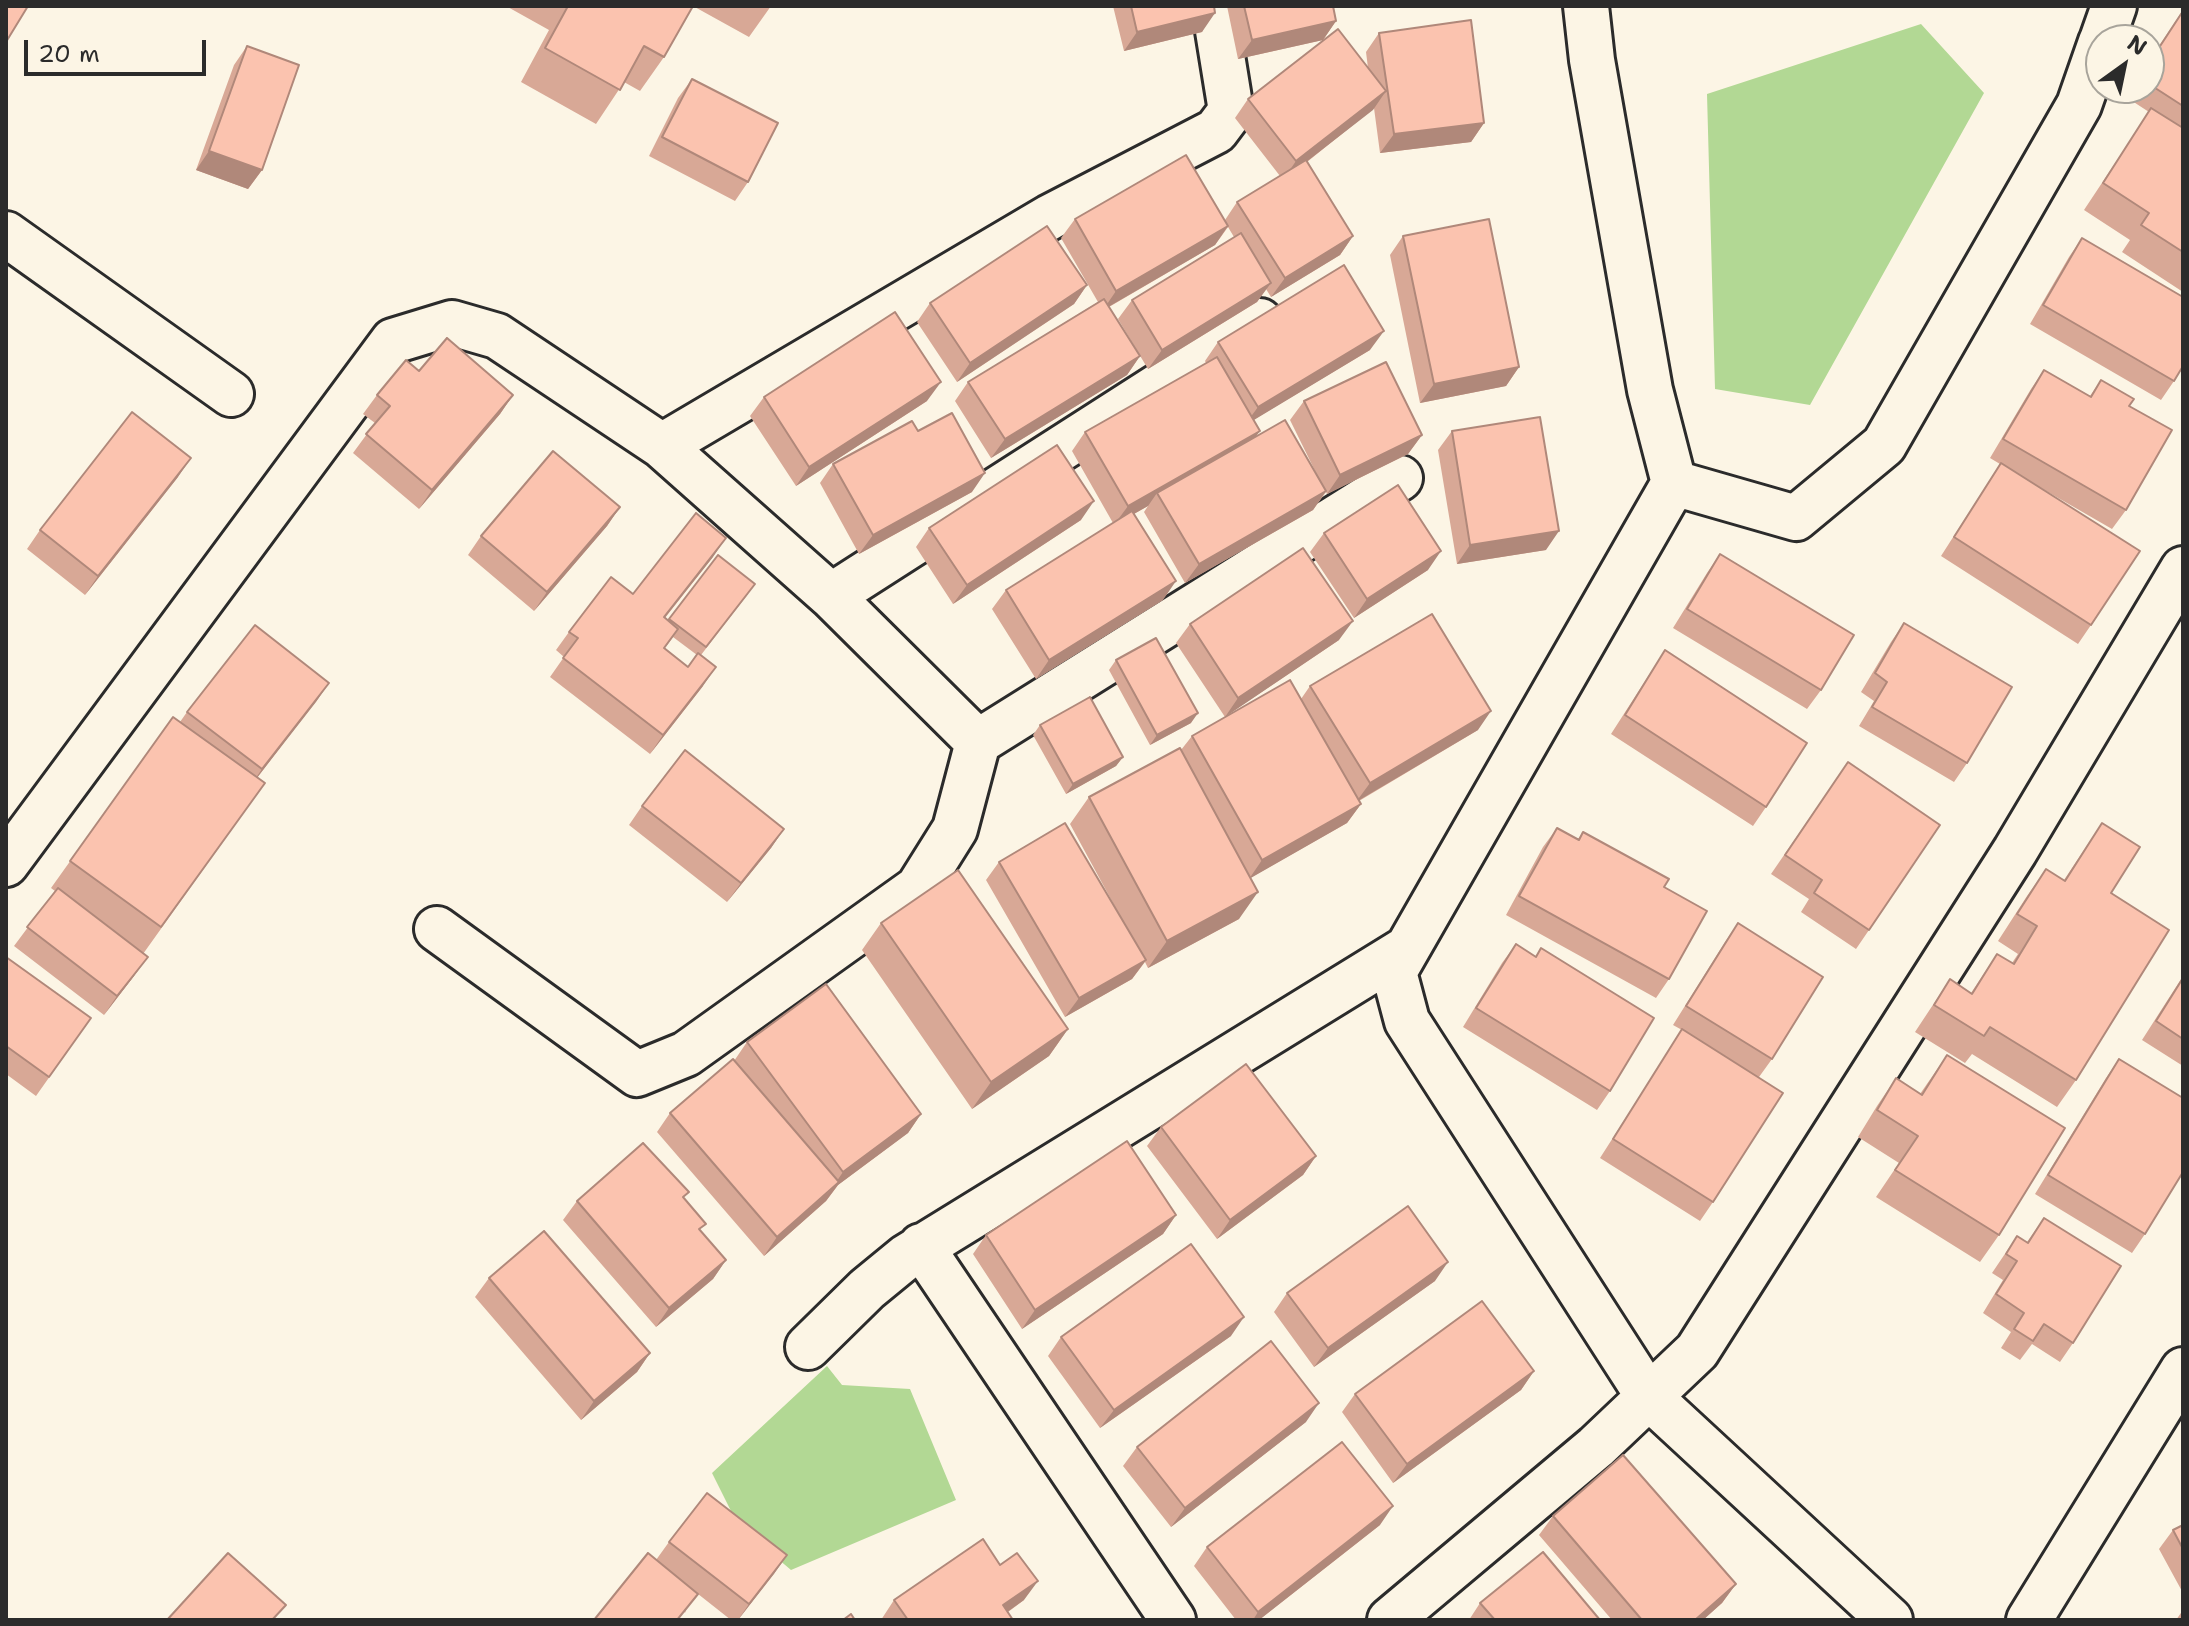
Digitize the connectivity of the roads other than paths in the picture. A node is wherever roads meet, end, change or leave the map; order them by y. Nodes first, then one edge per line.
1 (1214, 6) edge
2 (1586, 6) edge
3 (2085, 88) edge
4 (6, 234) edge
5 (1288, 303) edge
6 (231, 394) dead end
7 (662, 446) junction
8 (1400, 478) edge
9 (1674, 483) junction
10 (831, 596) junction
11 (2176, 597) edge
12 (978, 742) junction
13 (6, 864) edge
14 (437, 929) dead end
15 (1406, 949) junction
16 (921, 1246) junction
17 (808, 1347) dead end
18 (2183, 1370) edge
19 (1648, 1396) junction
20 (1173, 1620) edge
21 (1390, 1620) edge
22 (1890, 1620) edge
23 (2029, 1620) edge

1 - 7 street
2 - 9 street
3 - 9 street
4 - 6 street
5 - 10 street
7 - 10 street
7 - 13 street
8 - 12 street
9 - 15 street
10 - 12 street
11 - 19 street
12 - 14 street
15 - 16 street
15 - 19 street
16 - 17 street
16 - 20 street
18 - 23 street
19 - 21 street
19 - 22 street

